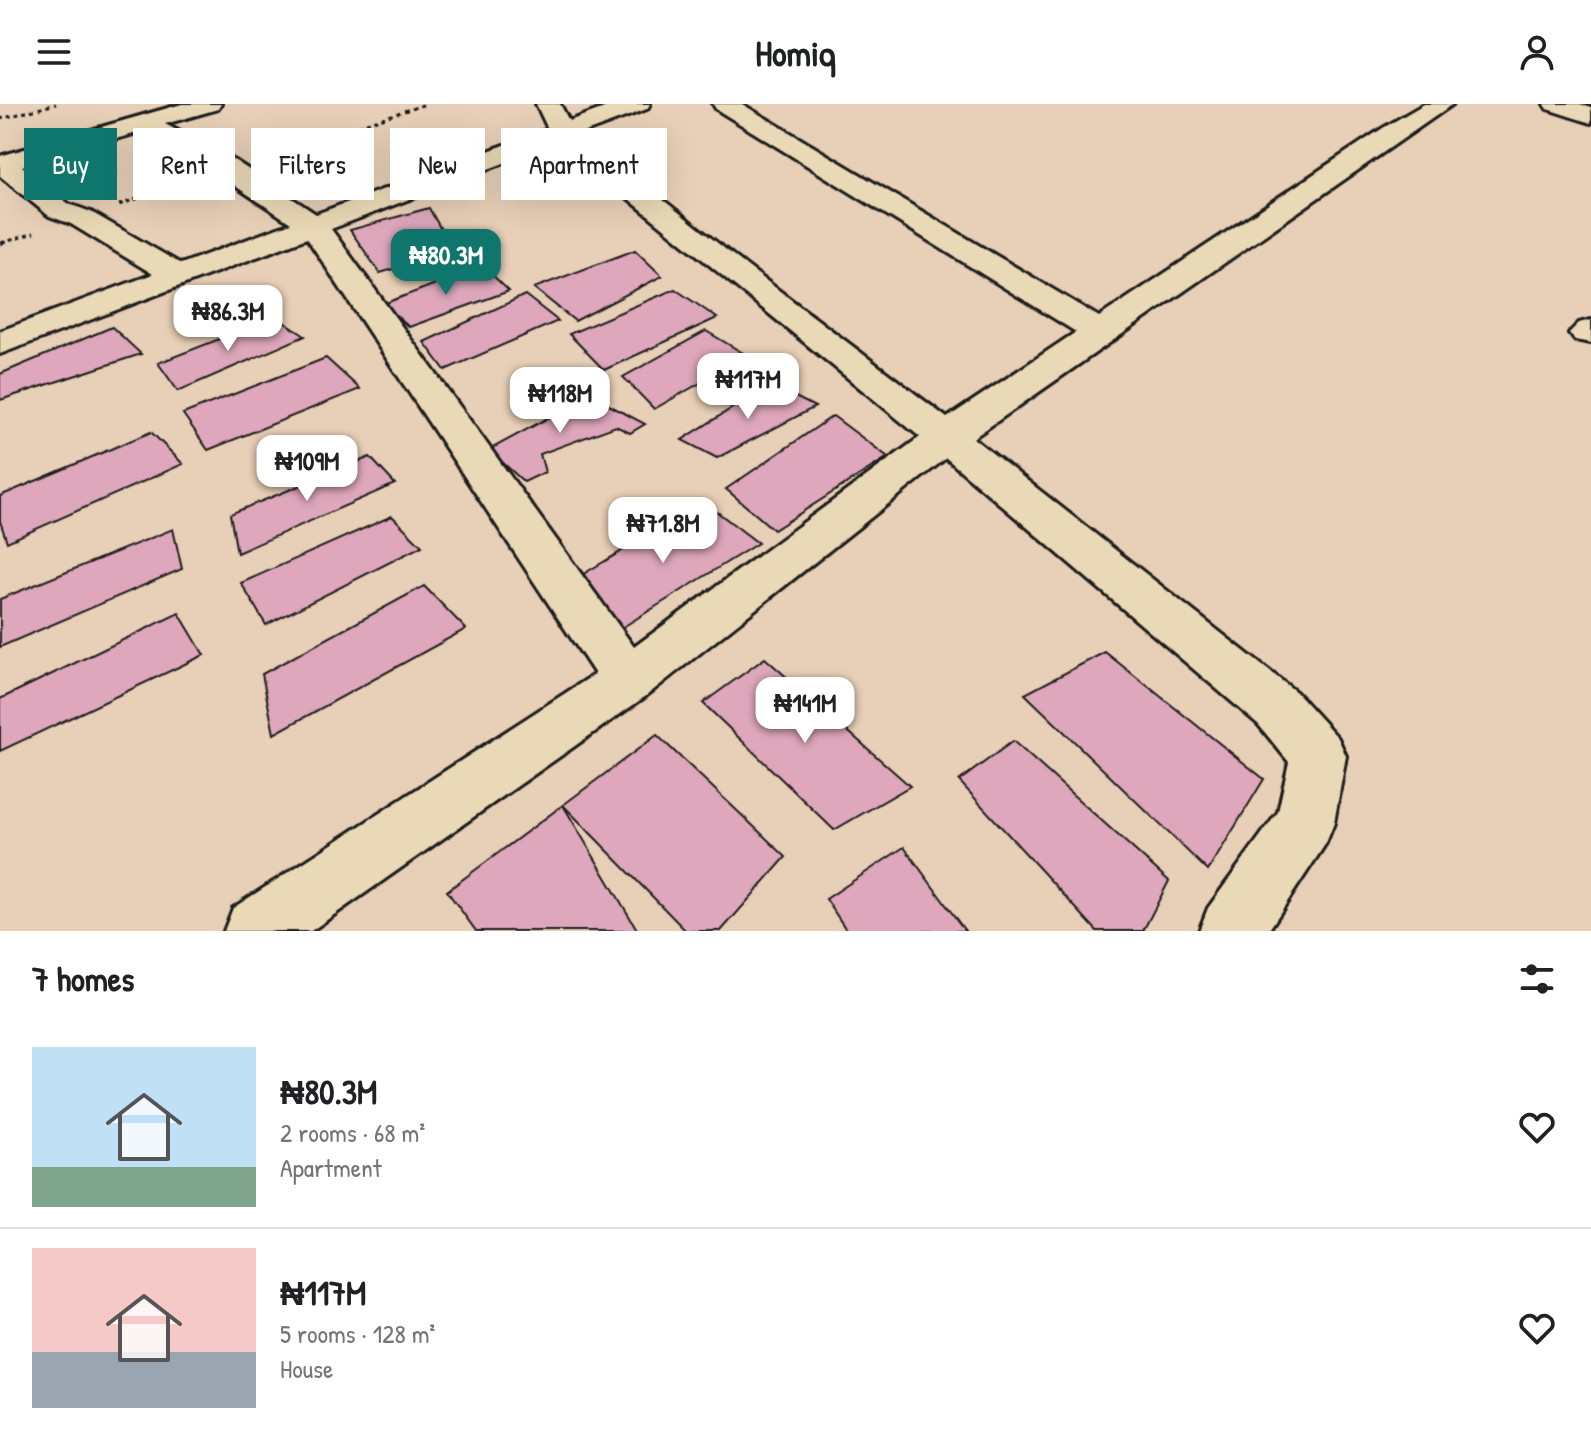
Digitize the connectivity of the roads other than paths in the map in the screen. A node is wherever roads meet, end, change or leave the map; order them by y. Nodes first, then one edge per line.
1 (209, 104) edge
2 (638, 104) edge
3 (725, 104) edge
4 (1441, 104) edge
5 (1556, 104) edge
6 (1591, 116) edge
7 (555, 118) edge
8 (143, 123) junction
9 (1, 164) edge
10 (313, 225) junction
11 (179, 276) junction
12 (1100, 332) junction
13 (0, 343) edge
14 (946, 437) junction
15 (628, 680) junction
16 (256, 931) edge
17 (1231, 931) edge

1 - 8 street
2 - 7 street
3 - 12 street
4 - 12 street
5 - 6 street
7 - 10 street
7 - 14 street
8 - 9 street
8 - 10 street
9 - 11 street
10 - 11 street
10 - 15 street
11 - 13 street
12 - 14 street
14 - 15 street
14 - 17 street
15 - 16 street

